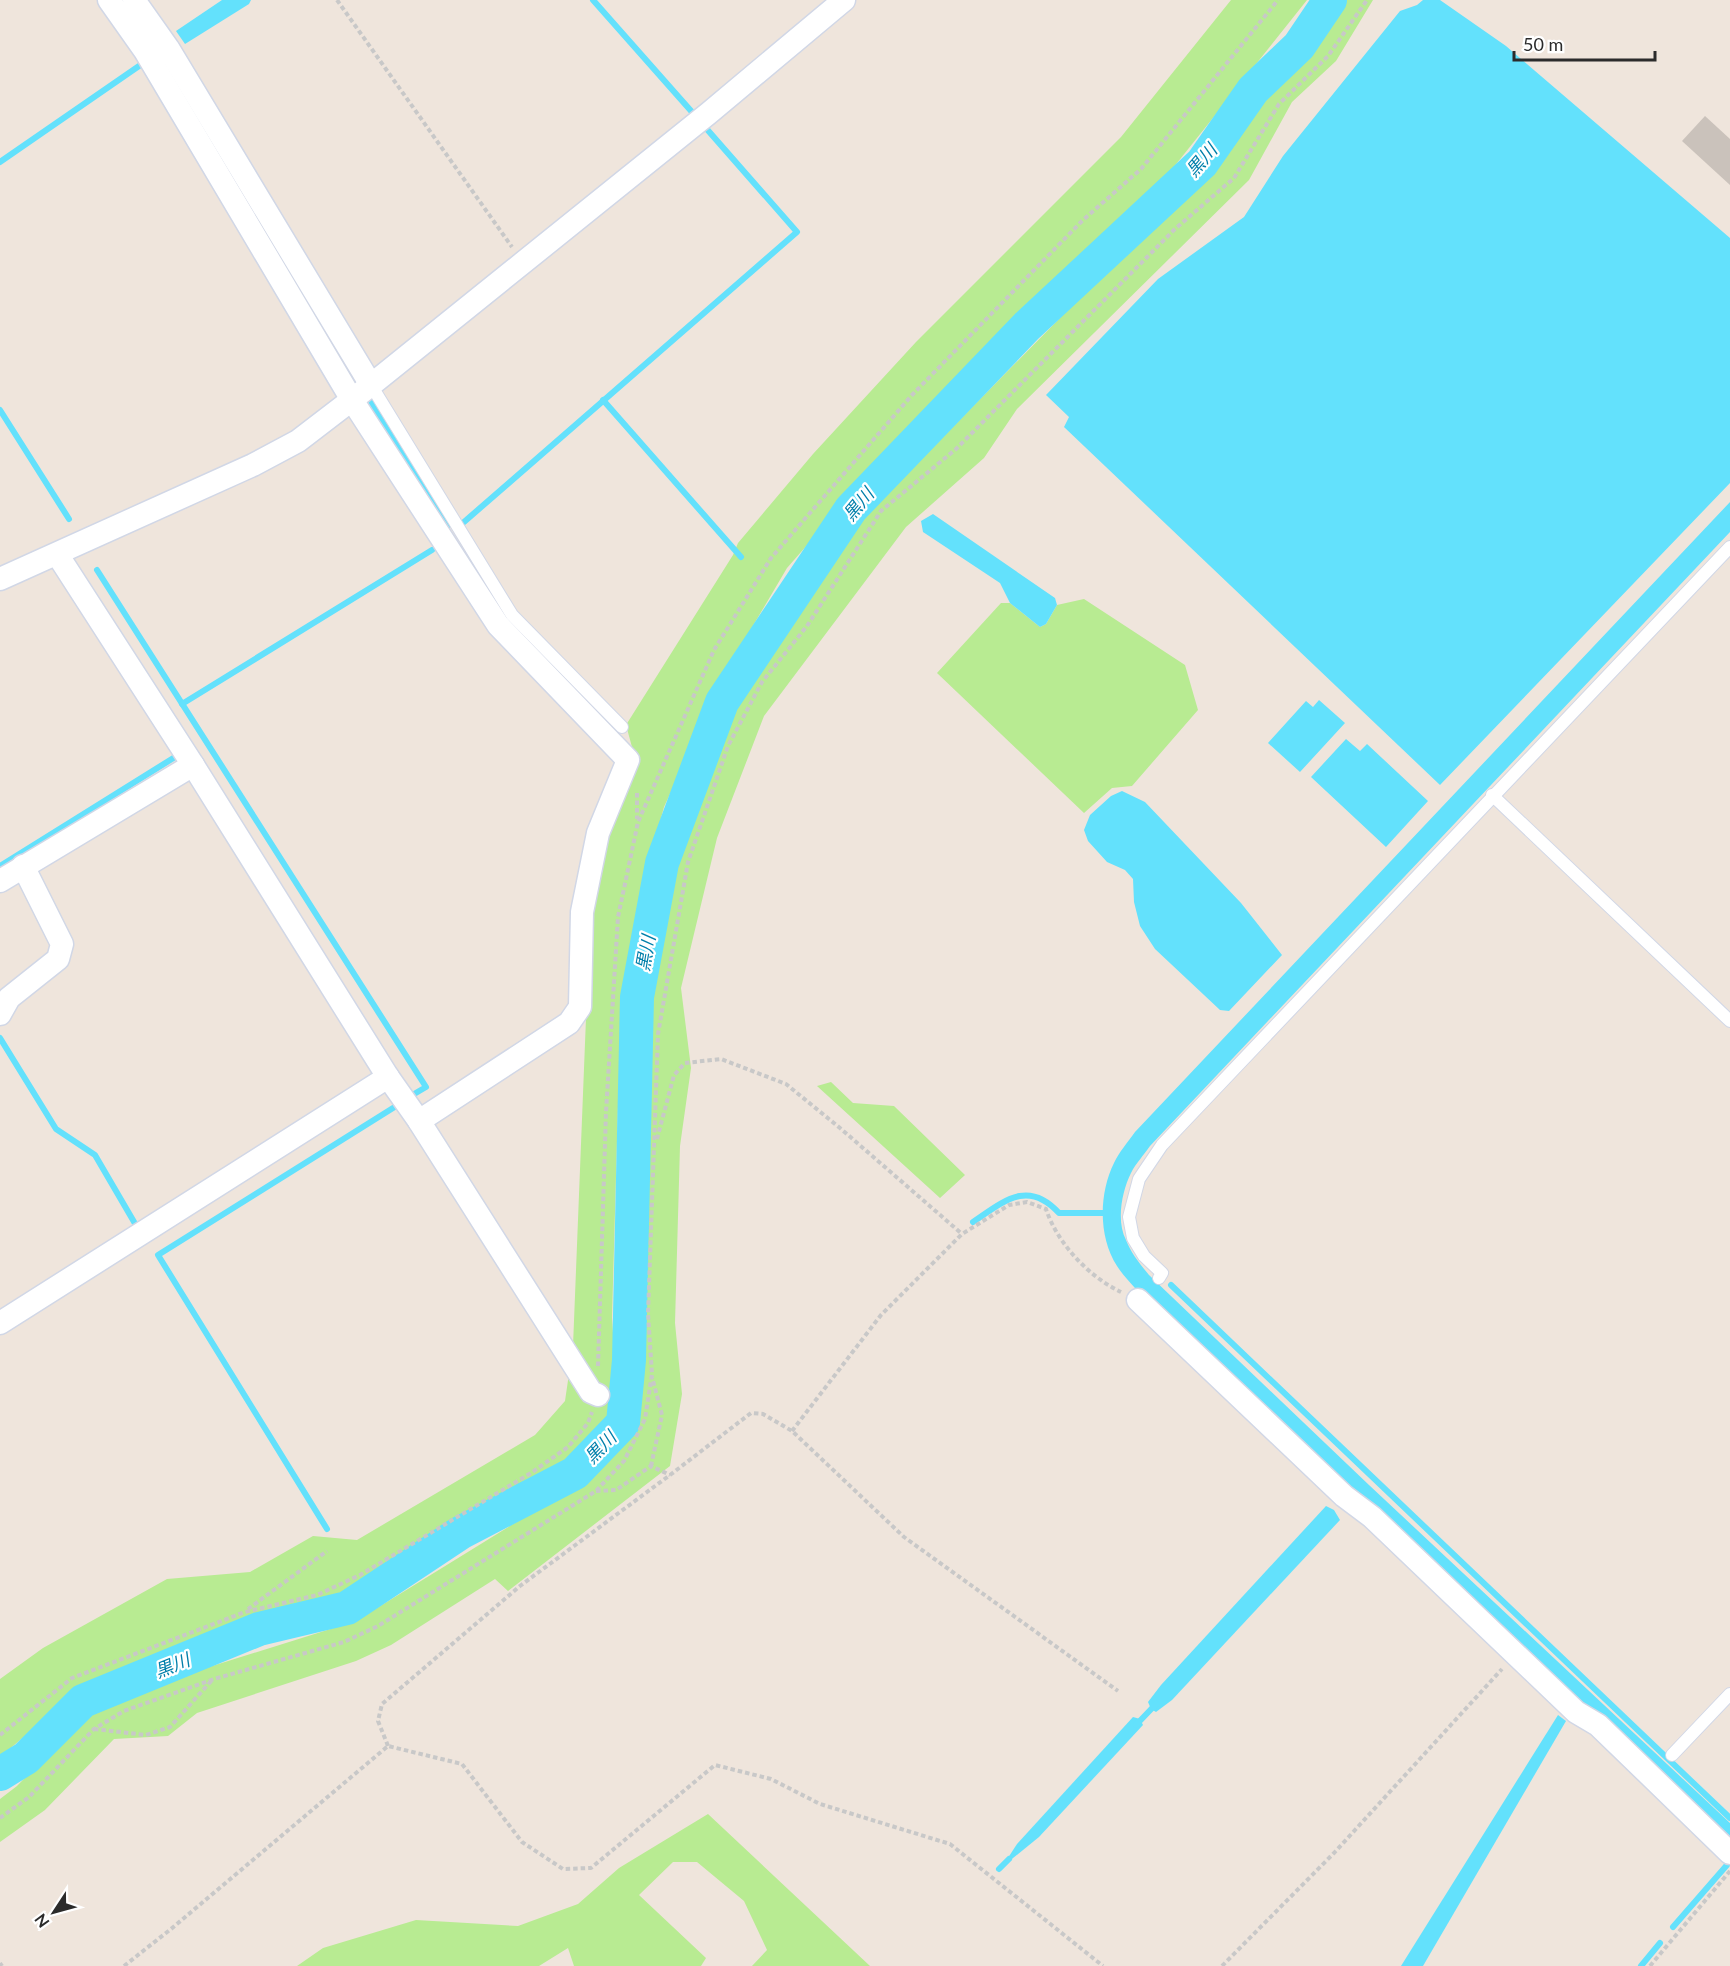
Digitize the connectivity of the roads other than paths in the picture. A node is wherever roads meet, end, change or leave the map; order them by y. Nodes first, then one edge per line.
1 (109, 0) edge
2 (134, 0) edge
3 (844, 0) edge
4 (371, 385) junction
5 (352, 400) junction
6 (72, 547) junction
7 (1730, 547) edge
8 (0, 579) edge
9 (622, 727) dead end
10 (193, 765) junction
11 (1492, 795) junction
12 (23, 866) junction
13 (0, 881) edge
14 (0, 1014) edge
15 (1730, 1021) edge
16 (388, 1077) junction
17 (410, 1107) junction
18 (1159, 1278) dead end
19 (1138, 1300) road end
20 (0, 1323) edge
21 (598, 1395) road end
22 (1730, 1694) edge
23 (1672, 1755) dead end
24 (1730, 1853) edge

1 - 5 street
2 - 4 street
3 - 4 street
4 - 5 street
4 - 9 lane
5 - 6 street
5 - 17 street
6 - 8 street
6 - 10 street
7 - 11 lane
10 - 12 street
10 - 16 street
11 - 15 lane
11 - 18 lane
12 - 13 street
12 - 14 street
16 - 17 street
16 - 20 street
17 - 21 street
19 - 24 street
22 - 23 lane

